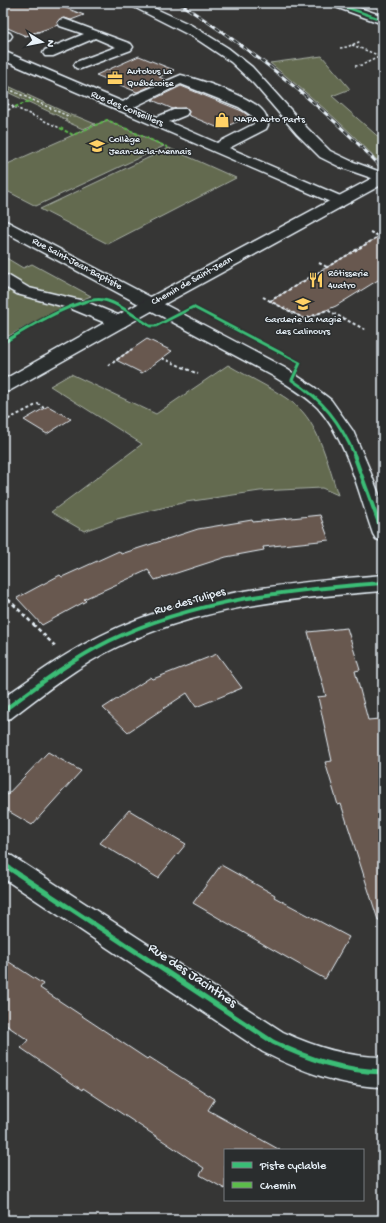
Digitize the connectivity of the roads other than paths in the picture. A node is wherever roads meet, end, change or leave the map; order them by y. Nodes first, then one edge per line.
1 (134, 3) edge
2 (334, 3) edge
3 (383, 20) edge
4 (64, 23) road end
5 (94, 34) junction
6 (49, 53) junction
7 (3, 55) edge
8 (101, 57) junction
9 (22, 63) junction
10 (116, 64) dead end
11 (80, 65) junction
12 (53, 77) junction
13 (151, 99) dead end
14 (128, 104) junction
15 (181, 112) dead end
16 (157, 122) junction
17 (218, 148) junction
18 (382, 178) edge
19 (340, 201) junction
20 (3, 225) edge
21 (3, 279) edge
22 (151, 304) junction
23 (119, 322) junction
24 (3, 387) edge
25 (383, 534) edge
26 (383, 583) edge
27 (3, 711) edge
28 (3, 864) edge
29 (383, 1072) edge

1 - 18 street
2 - 3 street
4 - 5 street
5 - 6 street
5 - 8 street
6 - 9 street
6 - 11 street
7 - 9 street, Rue des Conseillers
8 - 10 street
8 - 11 street
9 - 12 street, Rue des Conseillers
11 - 12 street
12 - 14 street, Rue des Conseillers
13 - 14 street
14 - 16 street, Rue des Conseillers
14 - 17 street
15 - 16 street
16 - 17 street, Rue des Conseillers
17 - 19 street, Rue des Conseillers
18 - 19 street, Chemin de Saint-Jean
19 - 22 street, Chemin de Saint-Jean
20 - 22 street, Rue Saint-Jean-Baptiste
21 - 23 street
22 - 23 street, Chemin de Saint-Jean
22 - 25 street, Rue Saint-Jean-Baptiste
23 - 24 street, Chemin de Saint-Jean
26 - 27 street, Rue des Tulipes
28 - 29 street, Rue des Jacinthes

